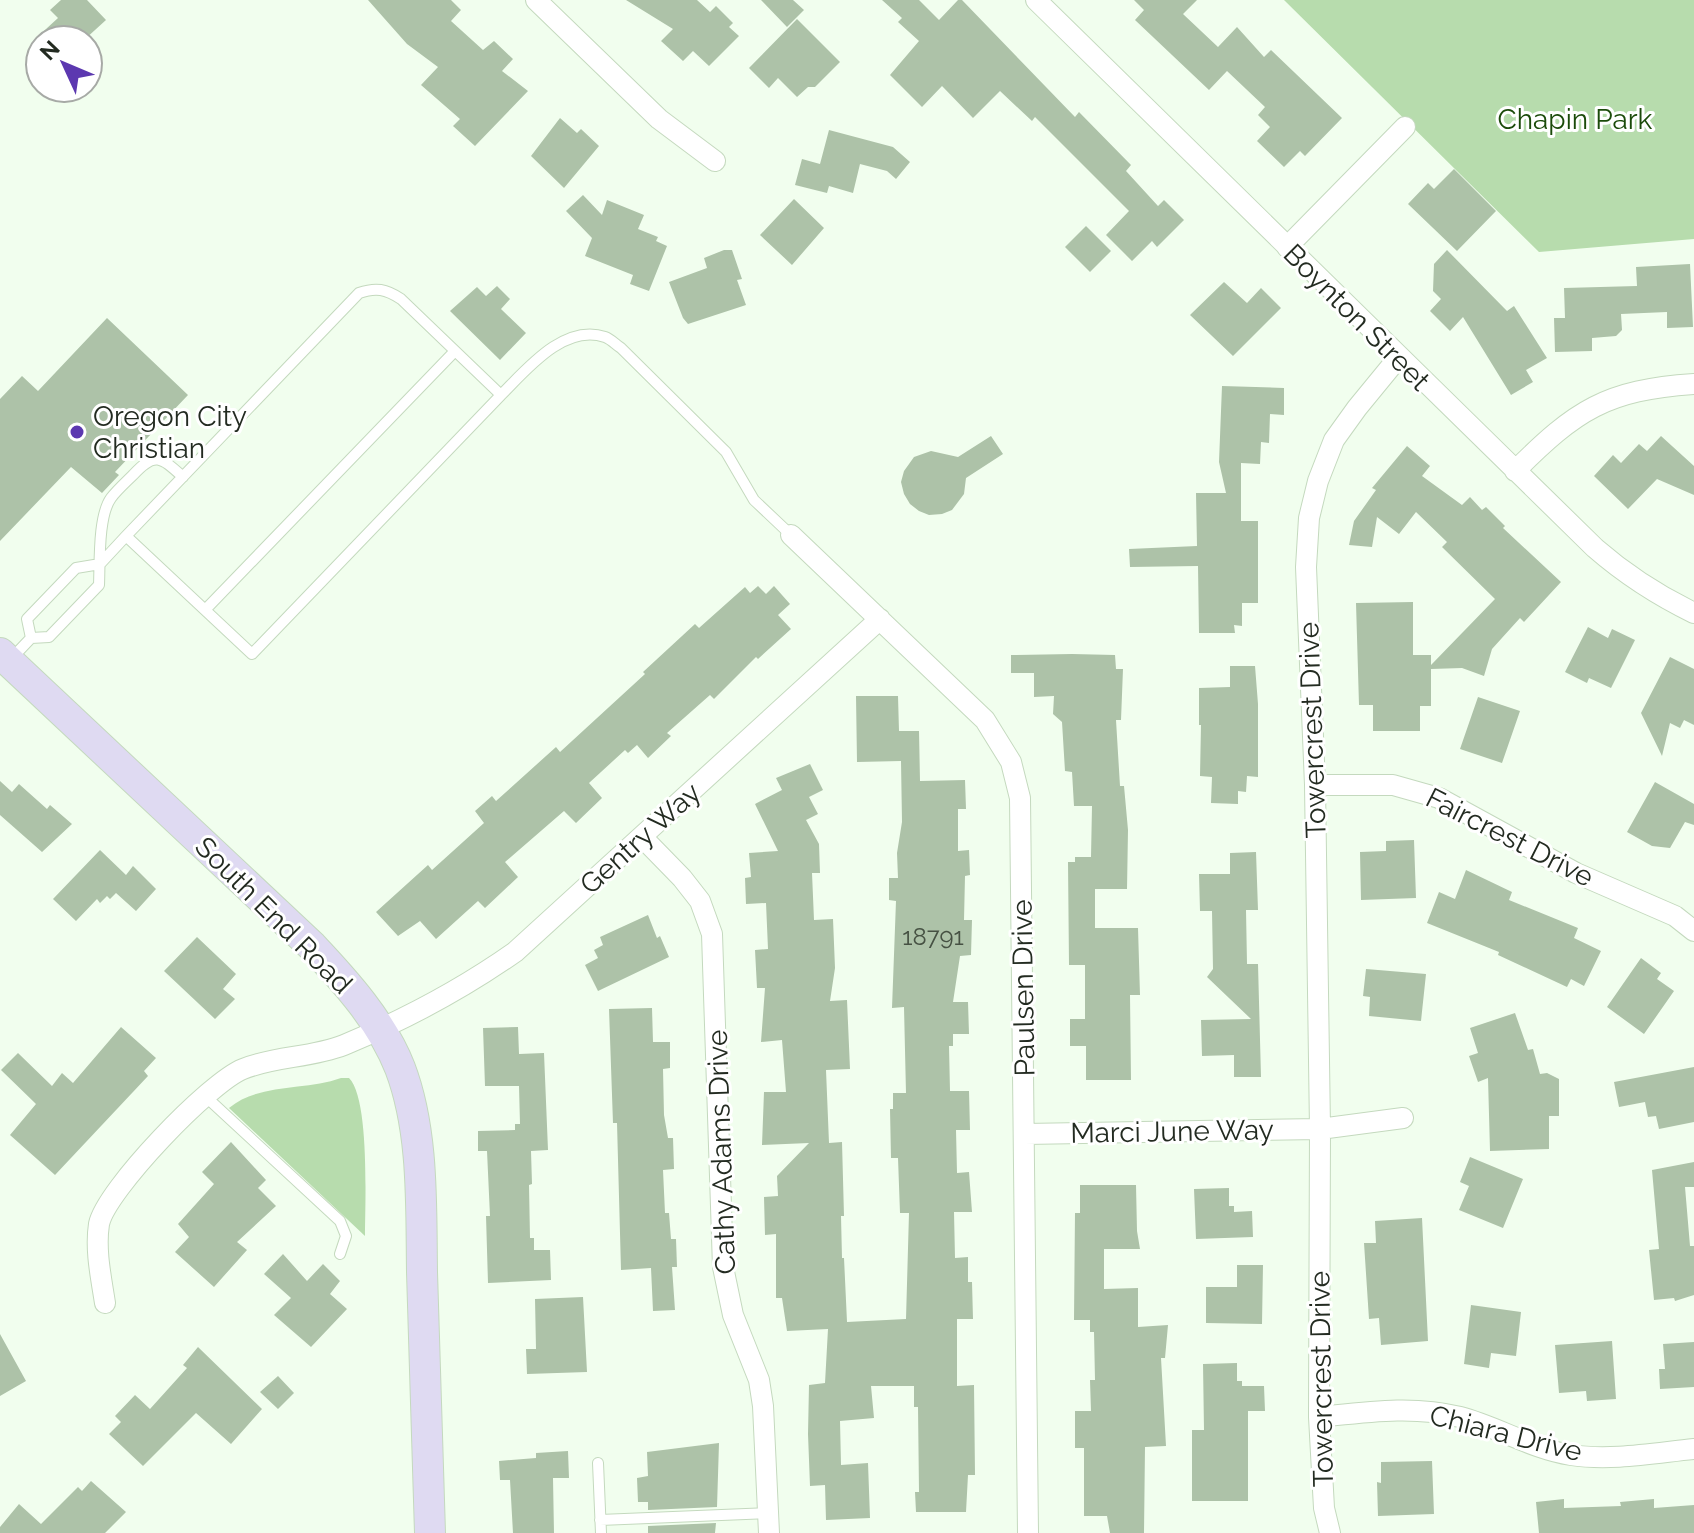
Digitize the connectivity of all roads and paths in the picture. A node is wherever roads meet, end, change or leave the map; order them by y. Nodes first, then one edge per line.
1 (536, 0) edge
2 (1036, 0) edge
3 (1405, 127) dead end
4 (715, 161) dead end
5 (1287, 247) junction
6 (455, 351) junction
7 (1398, 358) junction
8 (1694, 384) edge
9 (501, 395) junction
10 (1515, 471) junction
11 (183, 477) junction
12 (791, 535) joint
13 (126, 536) junction
14 (100, 564) junction
15 (205, 610) junction
16 (1694, 613) edge
17 (880, 619) junction
18 (31, 638) junction
19 (4, 657) edge
20 (1315, 785) junction
21 (642, 837) junction
22 (1694, 931) edge
23 (380, 1029) junction
24 (204, 1095) junction
25 (1403, 1118) dead end
26 (1320, 1129) junction
27 (1025, 1134) junction
28 (340, 1254) dead end
29 (105, 1303) dead end
30 (1319, 1417) junction
31 (1694, 1449) edge
32 (598, 1463) dead end
33 (600, 1520) junction
34 (769, 1523) edge
35 (430, 1533) edge
36 (601, 1533) edge
37 (1028, 1533) edge
38 (1330, 1533) edge

1 - 4 street
2 - 5 street, Boynton Street
3 - 5 street
5 - 7 street, Boynton Street
6 - 9 lane
6 - 11 lane
6 - 15 lane
7 - 10 street, Boynton Street
7 - 20 street, Towercrest Drive
8 - 10 street
9 - 12 lane
9 - 15 lane
10 - 16 street, Boynton Street
11 - 13 lane
11 - 14 lane
12 - 17 street, Paulsen Drive
13 - 14 lane
13 - 15 lane
14 - 18 lane
14 - 18 lane
17 - 21 street, Gentry Way
17 - 27 street, Paulsen Drive
18 - 19 lane
19 - 23 main road, South End Road
20 - 22 street, Faircrest Drive
20 - 26 street, Towercrest Drive
21 - 23 street, Gentry Way
21 - 34 street, Cathy Adams Drive
23 - 24 street, Gentry Way
23 - 35 main road, South End Road
24 - 28 lane
24 - 29 street, Gentry Way
25 - 26 street
26 - 27 street, Marci June Way
26 - 30 street, Towercrest Drive
27 - 37 street, Paulsen Drive
30 - 31 street, Chiara Drive
30 - 38 street, Towercrest Drive
32 - 33 lane
33 - 34 lane
33 - 36 lane

